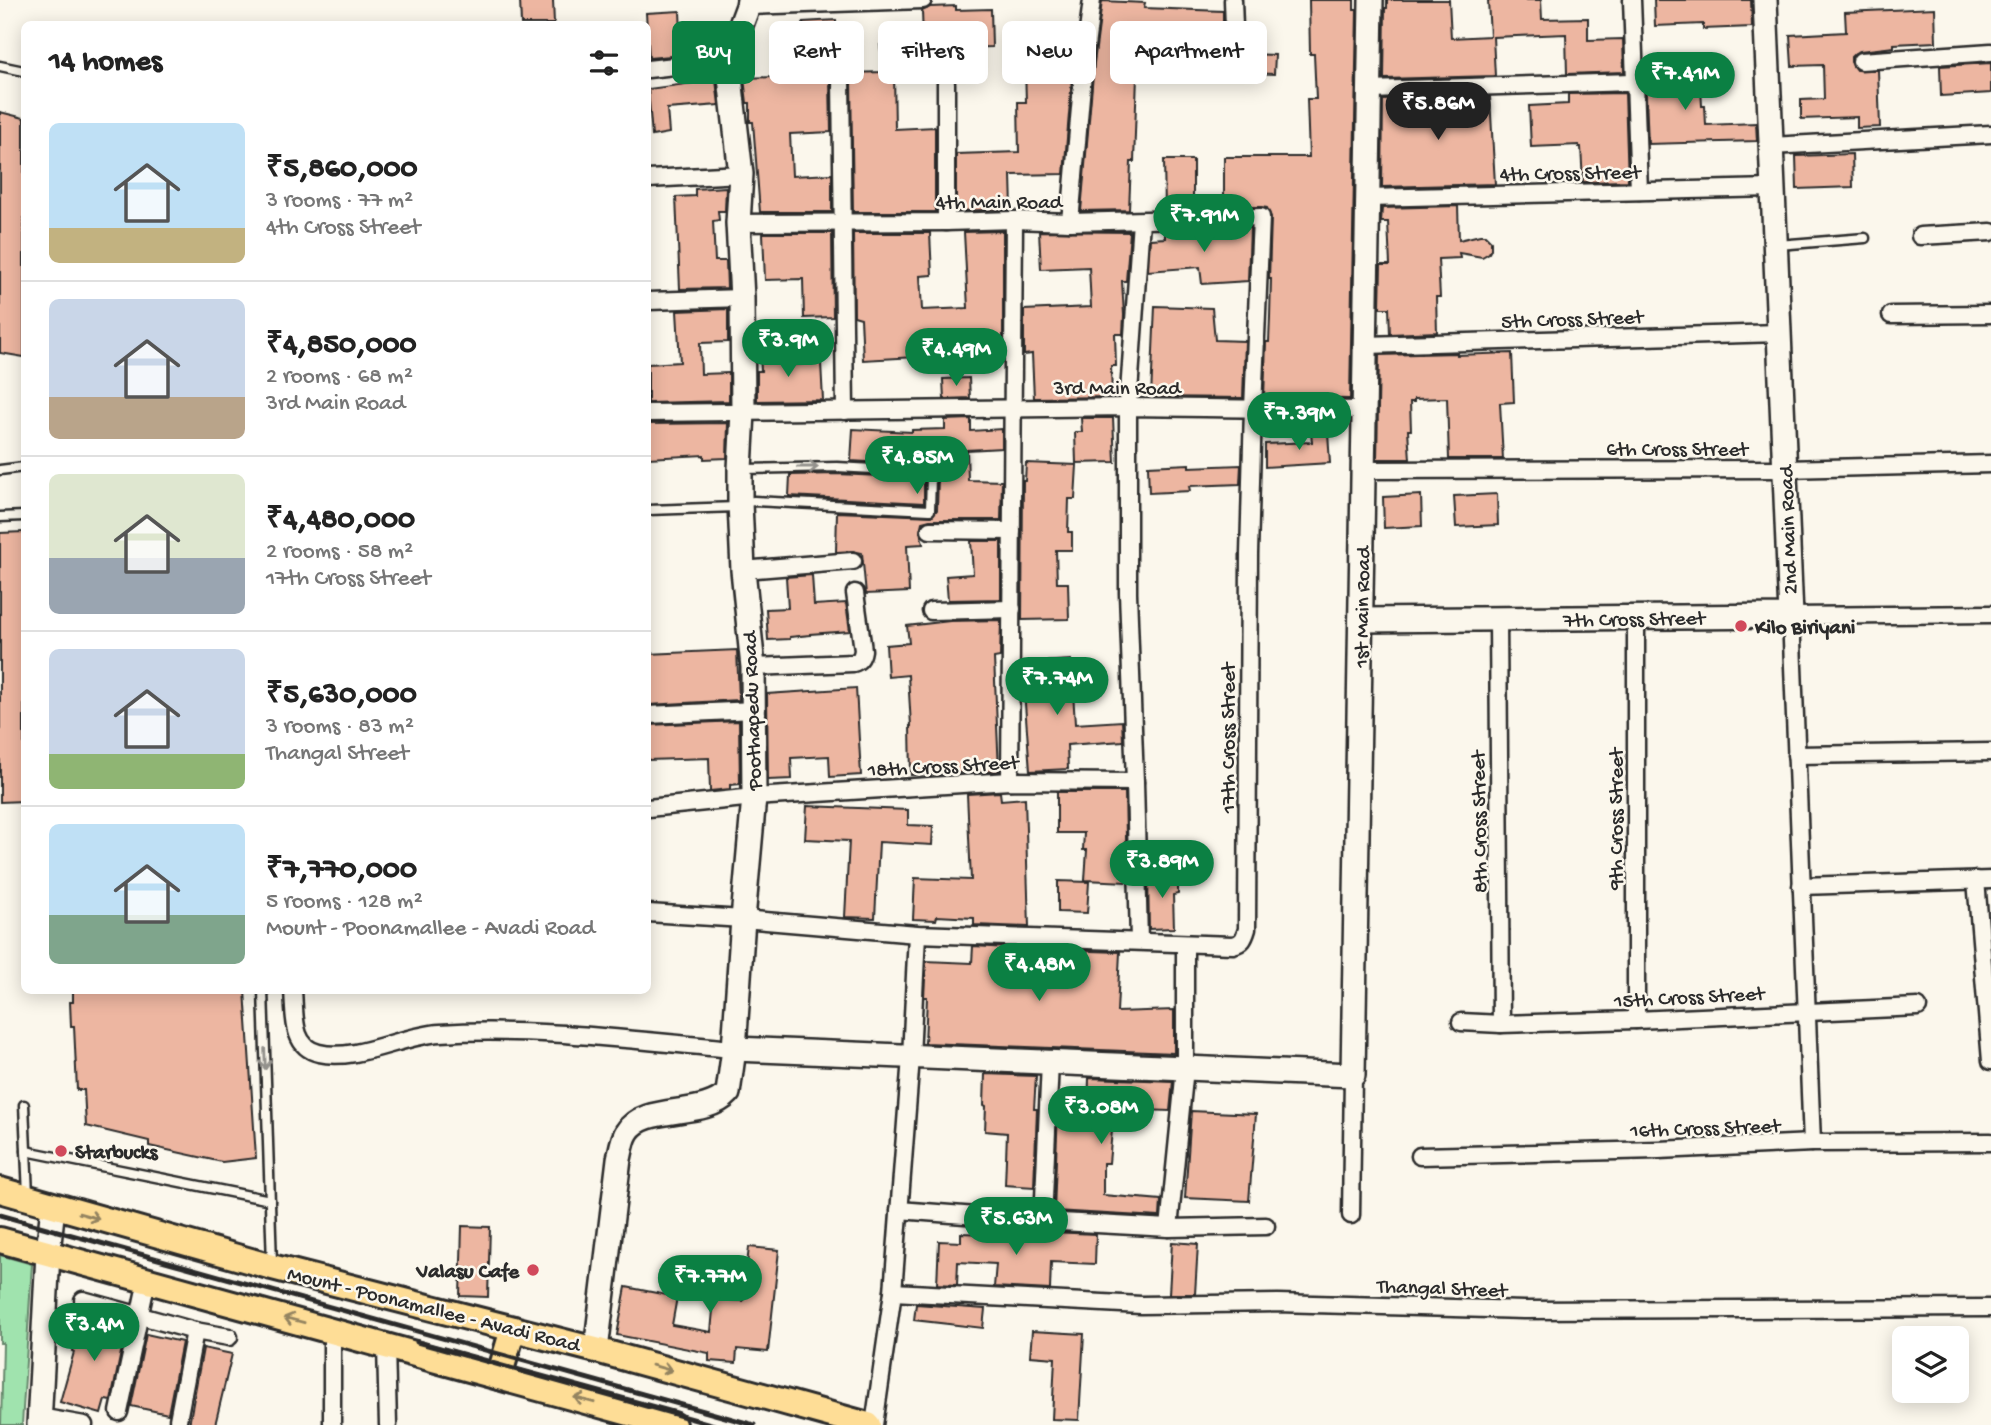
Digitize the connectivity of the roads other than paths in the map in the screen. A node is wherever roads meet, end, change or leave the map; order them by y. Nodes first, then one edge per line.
1 (923, 0) edge
2 (1092, 0) edge
3 (1233, 0) edge
4 (1371, 0) edge
5 (1632, 0) edge
6 (1765, 0) edge
7 (748, 3) edge
8 (742, 21) edge
9 (1233, 21) edge
10 (1991, 52) edge
11 (1861, 61) dead end
12 (0, 66) edge
13 (672, 66) edge
14 (651, 69) edge
15 (21, 70) edge
16 (1633, 82) junction
17 (731, 84) edge
18 (841, 84) edge
19 (946, 84) edge
20 (1370, 90) junction
21 (1991, 134) edge
22 (1771, 146) junction
23 (741, 174) junction
24 (651, 178) edge
25 (1773, 188) junction
26 (1639, 191) junction
27 (1368, 198) junction
28 (1014, 220) junction
29 (1142, 221) junction
30 (946, 222) junction
31 (1070, 222) junction
32 (738, 223) junction
33 (842, 223) junction
34 (1991, 232) edge
35 (1920, 236) dead end
36 (1866, 238) dead end
37 (1775, 246) junction
38 (742, 298) junction
39 (651, 301) edge
40 (1991, 314) edge
41 (1891, 315) dead end
42 (1779, 333) junction
43 (1366, 345) junction
44 (1128, 407) junction
45 (1013, 409) junction
46 (1253, 409) junction
47 (1364, 410) junction
48 (845, 411) junction
49 (743, 412) junction
50 (651, 413) edge
51 (1991, 464) edge
52 (21, 467) edge
53 (1784, 469) junction
54 (0, 470) edge
55 (740, 470) junction
56 (1363, 470) junction
57 (740, 505) junction
58 (651, 510) edge
59 (21, 516) edge
60 (0, 517) edge
61 (930, 530) dead end
62 (1012, 531) junction
63 (853, 561) dead end
64 (743, 570) junction
65 (855, 593) dead end
66 (1012, 608) junction
67 (931, 611) dead end
68 (1991, 614) edge
69 (1791, 616) junction
70 (1636, 618) junction
71 (1498, 619) junction
72 (1361, 620) junction
73 (752, 667) junction
74 (754, 710) junction
75 (651, 715) edge
76 (1991, 752) edge
77 (1796, 755) junction
78 (1010, 781) junction
79 (1135, 782) junction
80 (754, 797) junction
81 (651, 808) edge
82 (1984, 880) edge
83 (1801, 886) junction
84 (651, 913) edge
85 (743, 919) junction
86 (916, 934) junction
87 (1139, 941) junction
88 (1185, 944) junction
89 (263, 994) edge
90 (293, 994) edge
91 (1918, 1007) dead end
92 (1806, 1011) junction
93 (1636, 1020) junction
94 (1461, 1022) dead end
95 (1501, 1024) junction
96 (734, 1049) junction
97 (911, 1057) junction
98 (1991, 1061) edge
99 (1050, 1062) junction
100 (1185, 1068) junction
101 (1353, 1076) junction
102 (24, 1105) dead end
103 (1991, 1142) edge
104 (1812, 1143) junction
105 (26, 1151) junction
106 (1420, 1156) dead end
107 (0, 1190) edge
108 (29, 1198) junction
109 (270, 1200) junction
110 (53, 1206) junction
111 (899, 1210) junction
112 (1350, 1215) dead end
113 (1043, 1221) junction
114 (1266, 1226) dead end
115 (1169, 1228) junction
116 (0, 1240) edge
117 (48, 1253) junction
118 (272, 1267) junction
119 (147, 1280) junction
120 (893, 1292) junction
121 (83, 1300) dead end
122 (1991, 1308) edge
123 (139, 1315) junction
124 (513, 1329) junction
125 (195, 1331) junction
126 (331, 1331) junction
127 (229, 1337) dead end
128 (386, 1346) junction
129 (596, 1350) junction
130 (499, 1377) junction
131 (120, 1412) dead end
132 (805, 1416) edge
133 (178, 1420) dead end
134 (49, 1422) edge
135 (84, 1425) edge
136 (332, 1425) edge
137 (388, 1425) edge
138 (670, 1425) edge
139 (868, 1425) edge
140 (874, 1425) edge

1 - 7 street
2 - 31 street
3 - 9 street
4 - 20 street, 1st Main Road
5 - 16 street
6 - 22 street, 2nd Main Road
7 - 8 street, Poothapedu Road
10 - 11 street
12 - 15 lane
13 - 14 street
16 - 20 street
16 - 26 street
17 - 23 street, Poothapedu Road
18 - 33 street
19 - 30 street
20 - 27 street, 1st Main Road
21 - 22 street
22 - 25 street, 2nd Main Road
23 - 24 street
23 - 32 street, Poothapedu Road
25 - 26 street, 4th Cross Street
25 - 37 street, 2nd Main Road
26 - 27 street, 4th Cross Street
27 - 43 street, 1st Main Road
28 - 30 street, 4th Main Road
28 - 31 street, 4th Main Road
28 - 45 street
29 - 31 street, 4th Main Road
29 - 44 street
29 - 46 street, 4th Main Road
30 - 33 street, 4th Main Road
32 - 33 street, 4th Main Road
32 - 38 street, Poothapedu Road
33 - 48 street
34 - 35 street
36 - 37 lane
37 - 42 street, 2nd Main Road
38 - 39 street
38 - 49 street, Poothapedu Road
40 - 41 street
42 - 43 street, 5th Cross Street
42 - 53 street, 2nd Main Road
43 - 47 street, 1st Main Road
44 - 45 street, 3rd Main Road
44 - 46 street, 3rd Main Road
44 - 79 street
45 - 48 street, 3rd Main Road
45 - 62 street
46 - 47 street, 3rd Main Road
46 - 88 street, 17th Cross Street
47 - 56 street, 1st Main Road
48 - 49 street, 3rd Main Road
49 - 50 street, 3rd Main Road
49 - 55 street, Poothapedu Road
51 - 53 street, 6th Cross Street
52 - 54 lane
53 - 56 street, 6th Cross Street
53 - 69 street, 2nd Main Road
55 - 57 street, Poothapedu Road
55 -> 57 lane
56 - 72 street, 1st Main Road
57 - 58 lane
57 - 64 street, Poothapedu Road
59 - 60 lane
61 - 62 street
62 - 66 street
63 - 64 street
64 - 73 street, Poothapedu Road
65 - 73 street
66 - 67 street
66 - 78 street
68 - 69 street, 7th Cross Street
69 - 70 street, 7th Cross Street
69 - 77 street, 2nd Main Road
70 - 71 street, 7th Cross Street
70 - 93 street, 9th Cross Street
71 - 72 street, 7th Cross Street
71 - 95 street, 8th Cross Street
72 - 101 street, 1st Main Road
73 - 74 street, Poothapedu Road
74 - 75 street
74 - 80 street, Poothapedu Road
76 - 77 street
77 - 83 street, 2nd Main Road
78 - 79 street, 18th Cross Street
78 - 80 street, 18th Cross Street
79 - 87 street
80 - 81 street, 18th Cross Street
80 - 85 street, Poothapedu Road
82 - 83 street
82 - 98 street
83 - 92 street, 2nd Main Road
84 - 85 street, 17th Cross Street
85 - 86 street, 17th Cross Street
85 - 96 street, Poothapedu Road
86 - 87 street, 17th Cross Street
86 - 97 street
87 - 88 street, 17th Cross Street
88 - 100 street
89 -> 109 lane
90 - 96 street
91 - 92 street, 15th Cross Street
92 - 93 street, 15th Cross Street
92 - 104 street, 2nd Main Road
93 - 95 street, 15th Cross Street
94 - 95 street, 15th Cross Street
96 - 97 street
96 - 129 street, Poothapedu Road
97 - 99 street
97 - 111 street
99 - 100 street
99 - 113 street
100 - 101 street
100 - 115 street
101 - 112 street, 1st Main Road
102 - 105 lane
103 - 104 street, 16th Cross Street
104 - 106 street, 16th Cross Street
105 - 108 lane
105 - 109 lane
107 - 108 main road, Mount - Poonamallee - Avadi Road
108 - 110 main road, Mount - Poonamallee - Avadi Road
109 - 118 lane
110 - 117 street
110 -> 118 main road, Mount - Poonamallee - Avadi Road
111 - 113 street
111 - 120 street
113 - 115 street
114 - 115 street
116 - 117 main road
117 - 119 main road
117 - 134 street
118 - 124 main road, Mount - Poonamallee - Avadi Road
119 - 123 street
126 -> 119 main road
120 - 122 street, Thangal Street
120 - 140 street
121 - 123 street
123 - 125 street
123 - 131 street
124 - 129 main road, Mount - Poonamallee - Avadi Road
124 - 130 main road
125 - 127 street
125 - 133 street
126 - 128 main road
126 - 136 street
128 - 130 main road
128 - 137 street
129 -> 132 main road, Mount - Poonamallee - Avadi Road
138 -> 130 main road
132 - 139 main road, Mount - Poonamallee - Avadi Road
134 - 135 street

